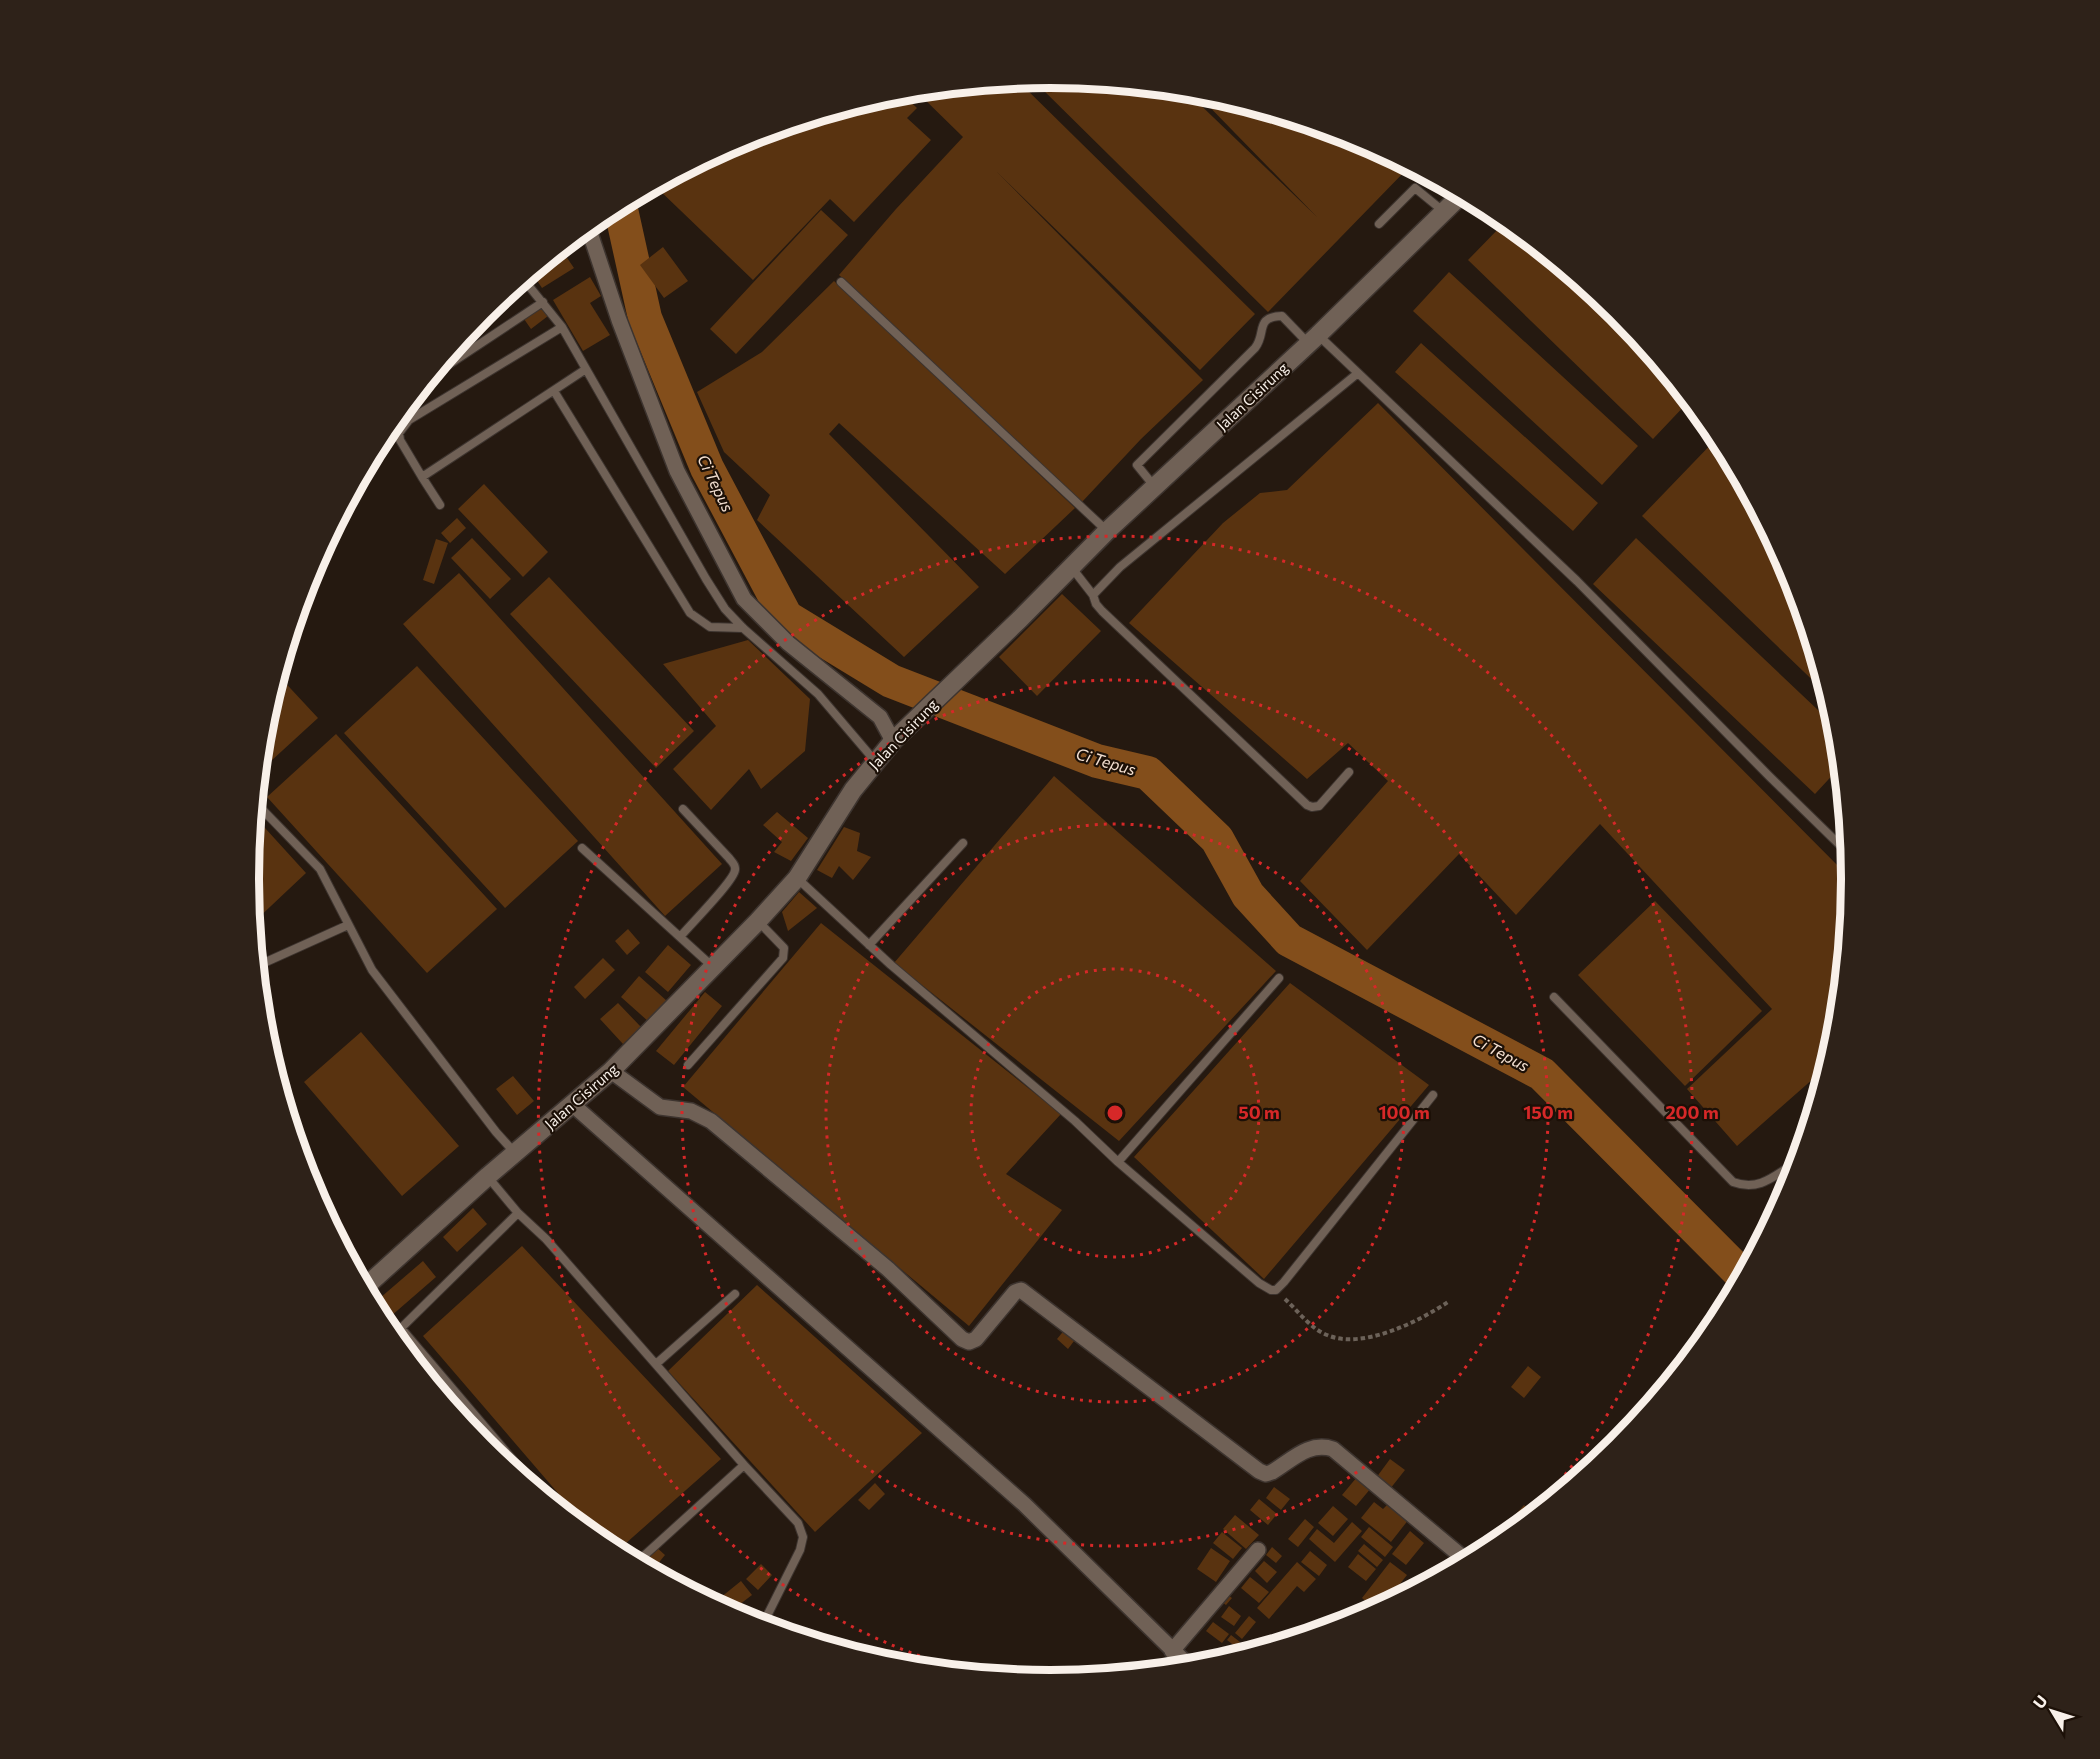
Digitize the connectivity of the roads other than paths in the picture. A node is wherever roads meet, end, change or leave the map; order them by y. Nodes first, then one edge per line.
1 (1456, 200) edge
2 (1444, 212) junction
3 (1379, 224) dead end
4 (591, 236) edge
5 (841, 282) dead end
6 (528, 285) edge
7 (543, 302) junction
8 (562, 327) junction
9 (1313, 339) junction
10 (451, 363) edge
11 (586, 369) junction
12 (1358, 373) junction
13 (554, 391) junction
14 (422, 477) junction
15 (1155, 487) junction
16 (440, 505) dead end
17 (1107, 531) junction
18 (1072, 568) junction
19 (1093, 595) junction
20 (743, 628) junction
21 (893, 741) junction
22 (875, 761) junction
23 (1349, 772) dead end
24 (683, 809) dead end
25 (263, 810) edge
26 (963, 843) dead end
27 (1840, 845) edge
28 (582, 848) dead end
29 (797, 878) junction
30 (758, 921) junction
31 (348, 926) junction
32 (680, 937) junction
33 (869, 945) junction
34 (264, 963) edge
35 (713, 967) junction
36 (1279, 978) dead end
37 (1554, 997) dead end
38 (688, 1065) dead end
39 (611, 1071) junction
40 (1433, 1095) dead end
41 (572, 1104) junction
42 (515, 1154) junction
43 (1118, 1162) junction
44 (1786, 1168) edge
45 (488, 1176) junction
46 (518, 1213) junction
47 (370, 1283) edge
48 (735, 1294) dead end
49 (401, 1329) joint
50 (656, 1364) junction
51 (511, 1458) edge
52 (744, 1465) junction
53 (1258, 1550) dead end
54 (1460, 1556) edge
55 (642, 1557) edge
56 (766, 1617) edge
57 (1172, 1651) junction
58 (1181, 1659) edge

1 - 2 main road, Jalan Cisirung
2 - 3 lane
2 - 9 main road, Jalan Cisirung
4 - 21 street
5 - 17 lane
6 - 7 lane
7 - 8 lane
7 - 10 lane
8 - 11 lane
8 - 14 lane
9 - 12 lane
9 - 15 main road, Jalan Cisirung
9 - 15 lane
11 - 13 lane
11 - 20 lane
12 - 19 lane
12 - 27 lane
13 - 14 lane
13 - 20 lane
14 - 16 lane
15 - 17 main road, Jalan Cisirung
17 - 18 main road, Jalan Cisirung
18 - 19 lane
18 - 21 main road, Jalan Cisirung
19 - 23 lane
20 - 22 lane
21 - 22 main road, Jalan Cisirung
22 - 29 main road, Jalan Cisirung
24 - 32 lane
25 - 31 lane
26 - 33 lane
28 - 32 lane
29 - 30 main road, Jalan Cisirung
29 - 33 lane
30 - 35 main road, Jalan Cisirung
30 - 38 lane
31 - 34 lane
31 - 42 lane
32 - 35 lane
33 - 43 lane
35 - 39 main road, Jalan Cisirung
36 - 43 lane
37 - 44 lane
39 - 41 main road, Jalan Cisirung
39 - 54 street
40 - 43 lane
41 - 42 main road, Jalan Cisirung
41 - 57 street
42 - 45 main road, Jalan Cisirung
45 - 46 lane
45 - 47 main road, Jalan Cisirung
46 - 49 lane
46 - 50 lane
48 - 50 lane
49 - 51 lane
50 - 52 lane
52 - 55 lane
52 - 56 lane
53 - 57 street
57 - 58 street

